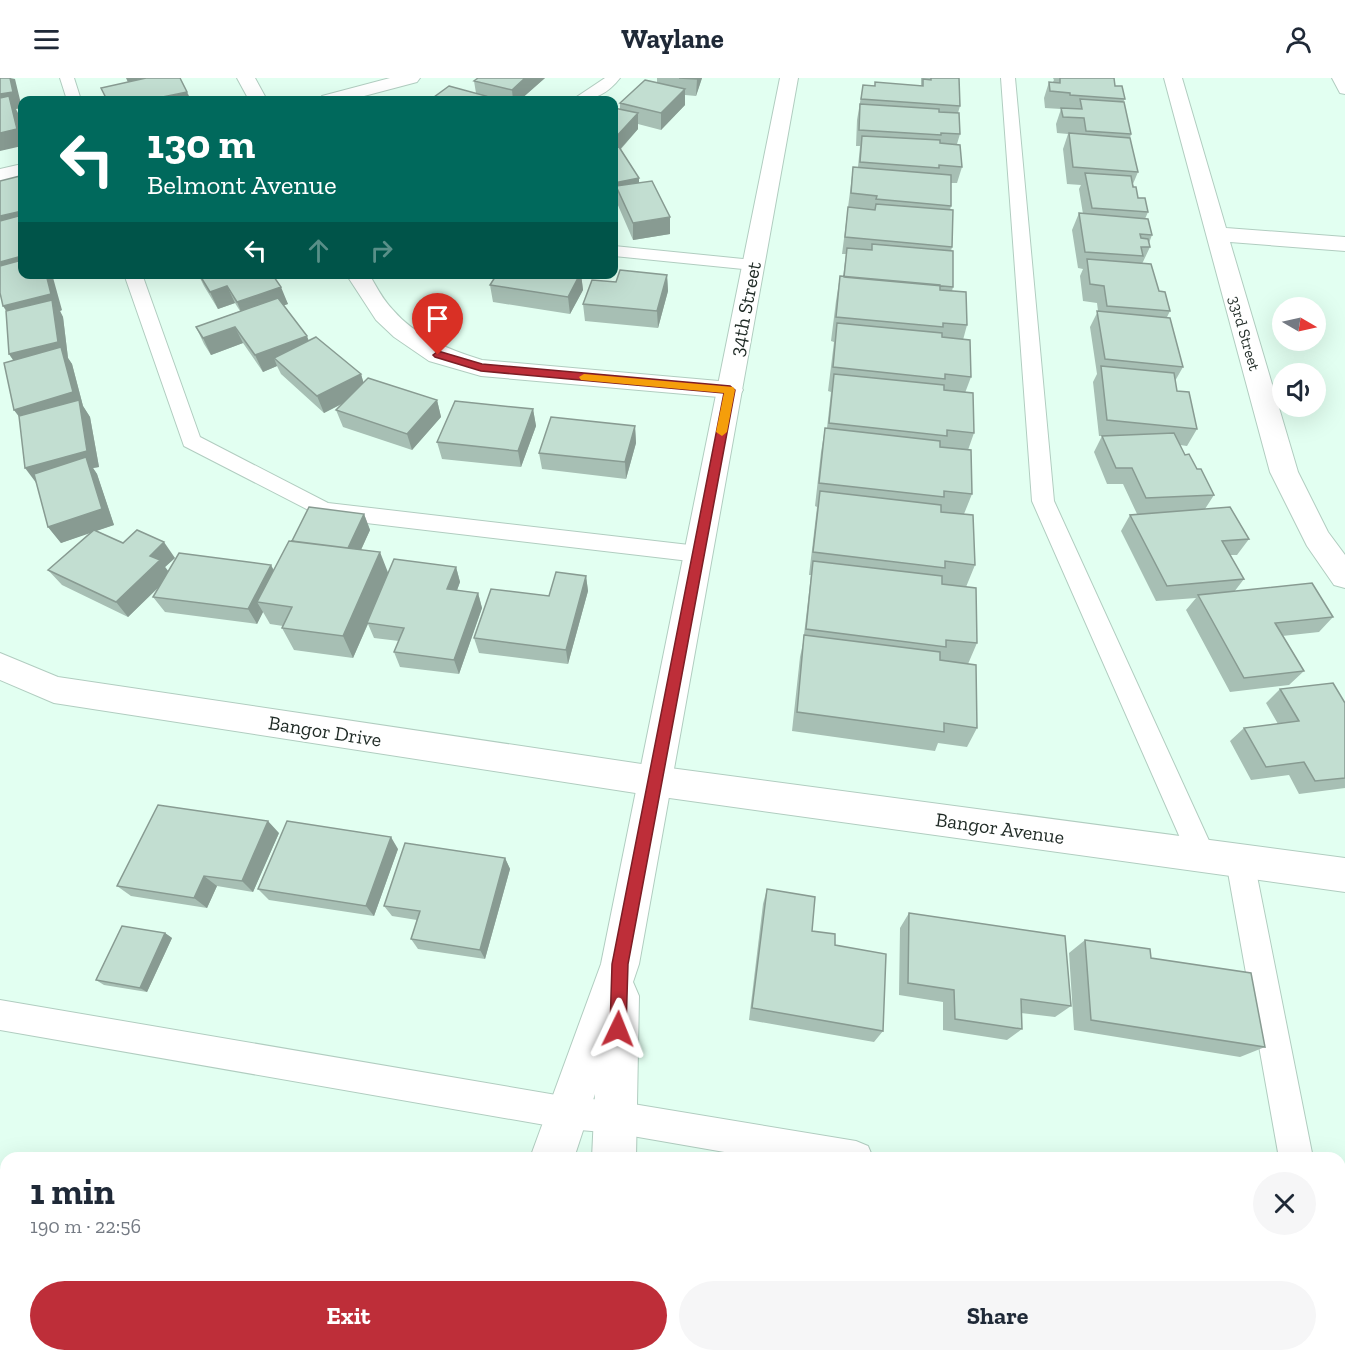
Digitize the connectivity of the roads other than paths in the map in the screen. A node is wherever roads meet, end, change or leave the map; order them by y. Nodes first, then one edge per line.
1 (67, 78) edge
2 (246, 78) edge
3 (411, 78) edge
4 (613, 78) edge
5 (789, 78) edge
6 (1008, 78) edge
7 (1173, 78) edge
8 (1339, 78) edge
9 (1345, 90) edge
10 (73, 96) edge
11 (256, 96) edge
12 (344, 96) edge
13 (586, 96) edge
14 (18, 171) edge
15 (0, 175) edge
16 (1216, 234) junction
17 (1345, 244) edge
18 (618, 251) edge
19 (753, 265) junction
20 (135, 279) edge
21 (360, 279) edge
22 (730, 390) junction
23 (698, 554) junction
24 (1345, 577) edge
25 (0, 666) edge
26 (655, 781) junction
27 (1202, 856) junction
28 (1240, 861) junction
29 (1345, 875) edge
30 (620, 964) junction
31 (0, 1014) edge
32 (568, 1113) junction
33 (615, 1116) junction
34 (554, 1152) edge
35 (614, 1152) edge
36 (818, 1152) edge
37 (1295, 1152) edge

1 - 10 lane
2 - 11 street
3 - 12 street
4 - 13 lane
5 - 19 street, 34th Street
6 - 27 lane
7 - 16 street, 33rd Street
8 - 9 lane
14 - 15 street
16 - 17 street
16 - 24 street, 33rd Street
18 - 19 lane
19 - 22 street, 34th Street
20 - 23 lane
21 - 22 street
22 - 23 street, 34th Street
23 - 26 street, 34th Street
25 - 26 street, Bangor Drive
26 - 27 street, Bangor Avenue
26 - 30 street, 34th Street
27 - 28 street, Bangor Avenue
28 - 29 street, Bangor Avenue
28 - 37 lane
30 - 32 street, 34th Street
30 - 33 street, 34th Street
31 - 32 lane
32 - 33 lane
32 - 34 street, 34th Street
33 - 35 street, 34th Street
33 - 36 lane

